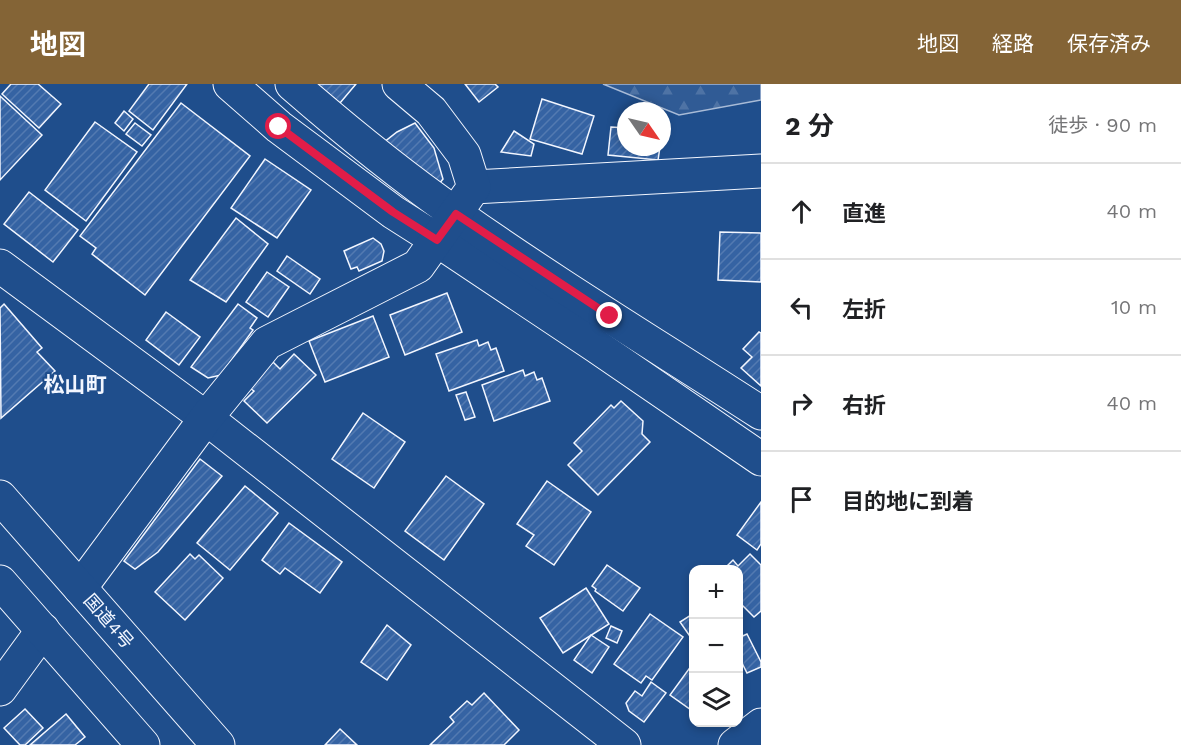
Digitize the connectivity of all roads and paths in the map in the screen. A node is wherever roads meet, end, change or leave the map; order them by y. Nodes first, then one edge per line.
1 (230, 84) edge
2 (292, 84) edge
3 (399, 84) edge
4 (761, 171) edge
5 (474, 187) junction
6 (447, 227) junction
7 (0, 266) edge
8 (761, 413) edge
9 (206, 418) junction
10 (761, 459) edge
11 (0, 497) edge
12 (0, 582) edge
13 (80, 588) junction
14 (43, 630) junction
15 (0, 689) edge
16 (761, 725) edge
17 (143, 745) edge
18 (218, 745) edge
19 (624, 745) edge
20 (735, 745) edge

1 - 6 main road
2 - 6 main road
3 - 5 main road
4 - 5 main road
5 - 6 main road
6 - 8 main road
6 - 9 main road
6 - 10 main road
7 - 9 main road
9 - 13 main road
9 - 19 main road
11 - 13 main road, 国道4号
12 - 14 main road
13 - 18 main road, 国道4号
14 - 15 main road
14 - 17 main road
16 - 20 main road

